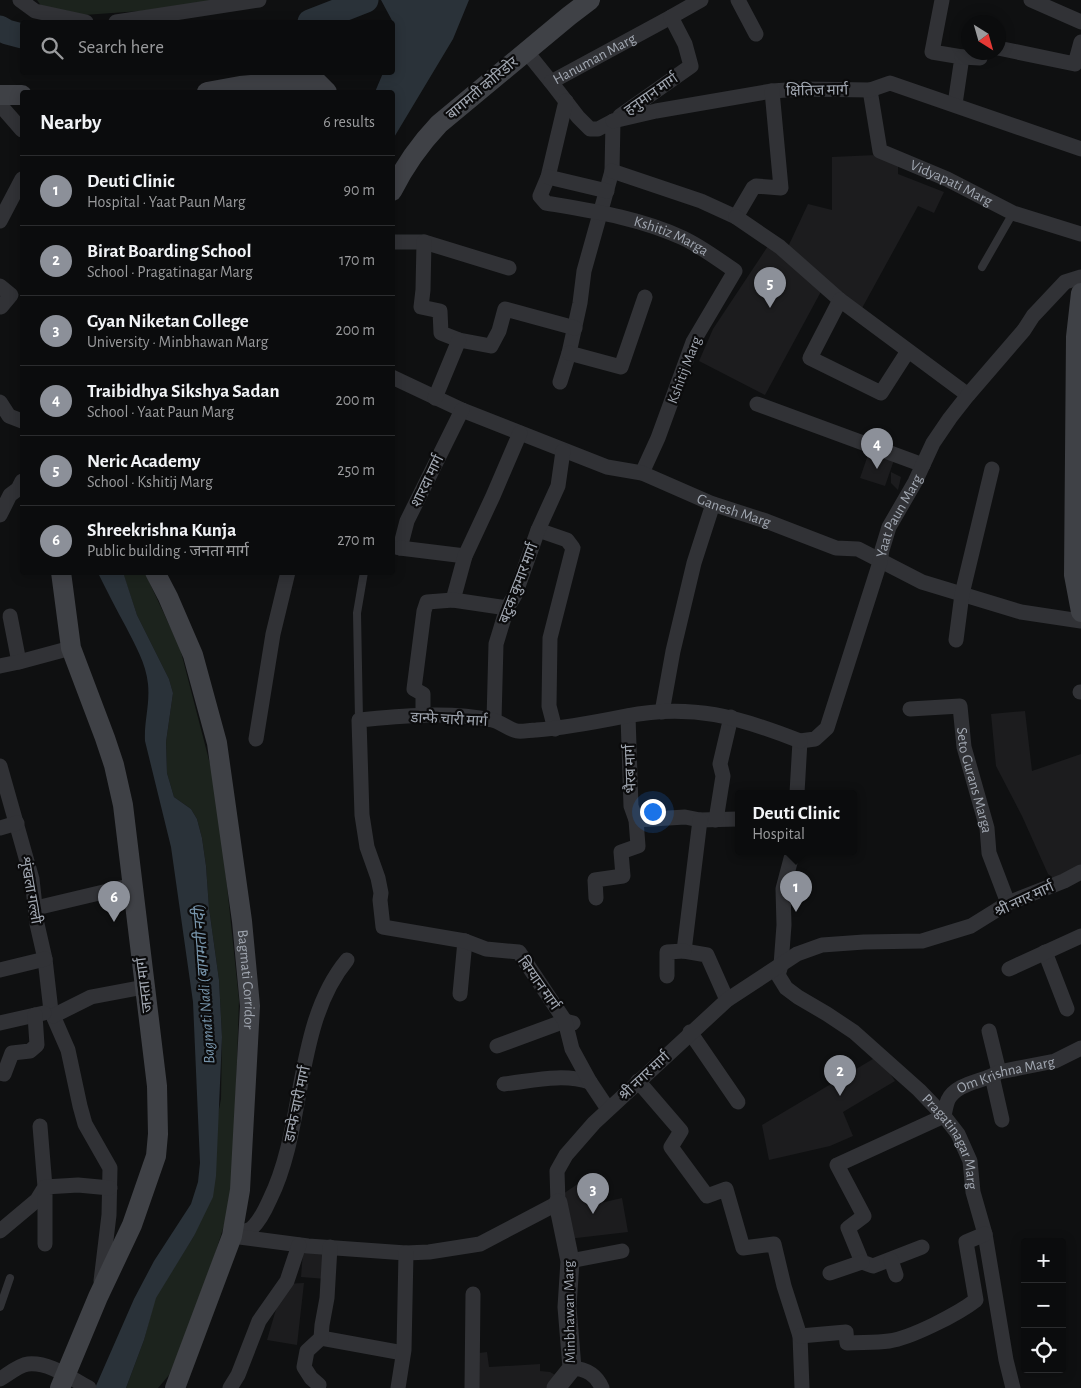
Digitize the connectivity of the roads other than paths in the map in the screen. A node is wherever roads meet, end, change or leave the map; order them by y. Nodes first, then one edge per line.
1 (20, 0) edge
2 (259, 0) edge
3 (590, 0) edge
4 (700, 0) edge
5 (738, 0) edge
6 (942, 0) edge
7 (1031, 0) edge
8 (672, 18) junction
9 (77, 20) edge
10 (129, 20) edge
11 (1081, 22) edge
12 (756, 34) dead end
13 (1081, 42) edge
14 (1006, 50) edge
15 (526, 51) junction
16 (961, 57) edge
17 (962, 60) edge
18 (551, 82) junction
19 (218, 90) edge
20 (325, 90) edge
21 (870, 90) junction
22 (772, 91) junction
23 (0, 95) edge
24 (20, 95) edge
25 (566, 101) junction
26 (955, 104) junction
27 (0, 105) edge
28 (613, 121) junction
29 (20, 128) edge
30 (1081, 150) edge
31 (612, 171) junction
32 (548, 177) junction
33 (20, 183) edge
34 (395, 185) edge
35 (607, 192) junction
36 (601, 212) junction
37 (1014, 213) junction
38 (736, 217) junction
39 (0, 221) edge
40 (1081, 234) edge
41 (395, 242) edge
42 (424, 242) junction
43 (982, 267) dead end
44 (509, 268) dead end
45 (736, 271) joint
46 (1081, 277) edge
47 (0, 286) edge
48 (1081, 293) edge
49 (645, 297) dead end
50 (840, 300) junction
51 (1, 307) edge
52 (575, 328) junction
53 (459, 340) junction
54 (908, 351) junction
55 (569, 353) junction
56 (395, 382) edge
57 (560, 382) dead end
58 (968, 394) junction
59 (435, 398) junction
60 (0, 402) edge
61 (757, 404) dead end
62 (462, 410) junction
63 (11, 418) edge
64 (520, 433) junction
65 (1078, 448) edge
66 (563, 450) junction
67 (922, 465) junction
68 (992, 469) dead end
69 (642, 473) junction
70 (12, 489) edge
71 (713, 504) junction
72 (0, 515) edge
73 (538, 530) junction
74 (396, 547) edge
75 (465, 556) junction
76 (880, 562) junction
77 (61, 575) edge
78 (157, 575) edge
79 (287, 575) edge
80 (363, 575) edge
81 (962, 594) junction
82 (453, 600) junction
83 (507, 608) junction
84 (1081, 612) edge
85 (10, 616) dead end
86 (1081, 621) edge
87 (956, 640) dead end
88 (71, 648) junction
89 (19, 662) junction
90 (0, 666) edge
91 (910, 709) dead end
92 (662, 712) junction
93 (423, 715) junction
94 (628, 716) junction
95 (731, 717) junction
96 (359, 720) junction
97 (494, 720) junction
98 (555, 729) junction
99 (256, 739) dead end
100 (800, 742) junction
101 (0, 766) edge
102 (797, 790) edge
103 (735, 819) edge
104 (636, 820) junction
105 (700, 820) junction
106 (716, 820) junction
107 (17, 823) junction
108 (0, 828) edge
109 (792, 855) edge
110 (1081, 872) edge
111 (133, 884) junction
112 (596, 898) dead end
113 (1008, 903) junction
114 (36, 908) junction
115 (1081, 936) edge
116 (465, 941) junction
117 (684, 951) junction
118 (1045, 952) junction
119 (44, 959) junction
120 (347, 960) dead end
121 (781, 965) junction
122 (1010, 969) dead end
123 (0, 970) edge
124 (667, 976) dead end
125 (144, 986) junction
126 (460, 994) dead end
127 (727, 1000) junction
128 (1067, 1009) dead end
129 (52, 1013) junction
130 (35, 1015) junction
131 (569, 1022) junction
132 (0, 1023) edge
133 (690, 1032) junction
134 (989, 1032) dead end
135 (497, 1046) dead end
136 (1081, 1048) edge
137 (0, 1073) edge
138 (996, 1074) junction
139 (638, 1081) junction
140 (590, 1082) junction
141 (504, 1084) dead end
142 (738, 1102) dead end
143 (608, 1109) junction
144 (944, 1116) junction
145 (1002, 1120) dead end
146 (40, 1126) dead end
147 (45, 1187) junction
148 (110, 1188) junction
149 (558, 1202) junction
150 (0, 1231) edge
151 (985, 1234) junction
152 (232, 1236) junction
153 (45, 1244) dead end
154 (299, 1245) junction
155 (330, 1247) junction
156 (922, 1247) dead end
157 (622, 1251) dead end
158 (406, 1253) junction
159 (891, 1260) junction
160 (570, 1261) junction
161 (862, 1262) junction
162 (830, 1273) dead end
163 (896, 1275) dead end
164 (10, 1278) dead end
165 (473, 1294) dead end
166 (98, 1298) junction
167 (0, 1308) edge
168 (798, 1332) junction
169 (320, 1338) junction
170 (403, 1353) junction
171 (572, 1368) junction
172 (0, 1379) edge
173 (74, 1384) edge
174 (320, 1387) edge
175 (174, 1388) edge
176 (230, 1388) edge
177 (398, 1388) edge
178 (472, 1388) edge
179 (556, 1388) edge
180 (602, 1388) edge
181 (802, 1388) edge
182 (1013, 1388) edge

1 - 9 street
2 - 10 street
3 - 15 main road, बागमती कोरिडोर
4 - 8 street
5 - 12 street
6 - 16 street
7 - 11 street
8 - 18 street, Hanuman Marg
8 - 28 street, हनुमान मार्ग
13 - 14 street
15 - 18 street, Hanuman Marg
15 - 34 main road, बागमती कोरिडोर
17 - 26 street
18 - 25 street
19 - 20 main road
21 - 22 street, क्षितिज मार्ग
21 - 26 street, क्षितिज मार्ग
21 - 37 street, Vidyapati Marg
22 - 28 street
22 - 38 street, क्षितिज मार्ग
23 - 24 main road
25 - 28 street
25 - 32 street
26 - 30 street, क्षितिज मार्ग
27 - 29 street
28 - 31 street
31 - 35 street
31 - 38 street
32 - 35 street
32 - 36 street, Kshitiz Marga
33 - 39 street
35 - 36 street
36 - 45 street, Kshitiz Marga
36 - 52 street
37 - 40 street, Vidyapati Marg
37 - 43 lane
38 - 50 street
41 - 42 street
42 - 44 street
42 - 53 street
45 - 69 street, Kshitij Marg
46 - 58 street, Yaat Paun Marg
47 - 51 street
48 - 65 main road
49 - 55 street
50 - 54 street
50 - 54 street
52 - 53 street
52 - 55 street
53 - 59 street
54 - 58 street
55 - 57 street
56 - 59 street, Ganesh Marg
58 - 67 street, Yaat Paun Marg
59 - 62 street, Ganesh Marg
60 - 63 street
61 - 67 street
62 - 64 street, Ganesh Marg
62 - 74 street, शारदा मार्ग
64 - 66 street, Ganesh Marg
64 - 75 street
65 - 84 main road
66 - 69 street, Ganesh Marg
66 - 73 street, बटुक कुमार मार्ग
67 - 76 street, Yaat Paun Marg
68 - 81 street
69 - 71 street, Ganesh Marg
70 - 72 street
71 - 76 street, Ganesh Marg
71 - 92 street
73 - 83 street, बटुक कुमार मार्ग
73 - 98 street
74 - 75 street
75 - 82 street
76 - 81 street, Ganesh Marg
76 - 100 street, Yaat Paun Marg
77 - 88 main road, जनता मार्ग
78 - 152 main road, Bagmati Corridor
79 - 99 street
80 - 96 lane
81 - 86 street, Ganesh Marg
81 - 87 street
82 - 83 street
82 - 93 street
83 - 97 street, बटुक कुमार मार्ग
85 - 89 street
88 - 89 street
88 - 111 main road, जनता मार्ग
89 - 90 street
91 - 113 street, Seto Gurans Marga
92 - 94 street, डान्फे चारी मार्ग
92 - 95 street, डान्फे चारी मार्ग
93 - 96 street, डान्फे चारी मार्ग
93 - 97 street, डान्फे चारी मार्ग
94 - 98 street, डान्फे चारी मार्ग
94 - 104 street, भैरब मार्ग
95 - 100 street, डान्फे चारी मार्ग
95 - 106 street
96 - 116 street, बिग्यान मार्ग
97 - 98 street, डान्फे चारी मार्ग
100 - 102 street
101 - 107 street, शृंखला गल्ली
103 - 106 street
104 - 105 street
104 - 112 street, भैरब मार्ग
105 - 106 street
105 - 117 street
107 - 108 street
107 - 114 street, शृंखला गल्ली
109 - 121 street
110 - 113 street, श्री नगर मार्ग
111 - 114 street
111 - 125 main road, जनता मार्ग
113 - 121 street, श्री नगर मार्ग
114 - 119 street, शृंखला गल्ली
115 - 118 street
116 - 126 street
116 - 131 street, बिग्यान मार्ग
117 - 124 street
117 - 127 street
118 - 122 street
118 - 128 street
119 - 123 street
119 - 129 street, शृंखला गल्ली
120 - 152 street, डान्फे चारी मार्ग
121 - 127 street, श्री नगर मार्ग
121 - 144 street, Pragatinagar Marg
125 - 129 street
125 - 166 main road, जनता मार्ग
127 - 133 street, श्री नगर मार्ग
129 - 130 street
129 - 148 street, शृंखला गल्ली
130 - 132 street
130 - 137 street
131 - 135 street
131 - 140 street, बिग्यान मार्ग
133 - 139 street, श्री नगर मार्ग
133 - 142 street
134 - 138 street
136 - 138 street, Om Krishna Marg
138 - 144 street, Om Krishna Marg
138 - 145 street
139 - 143 street, श्री नगर मार्ग
139 - 168 street
140 - 141 street
140 - 143 street, बिग्यान मार्ग
143 - 149 street, श्री नगर मार्ग
144 - 151 street, Pragatinagar Marg
144 - 161 street
146 - 147 street
147 - 148 street
147 - 150 street
147 - 153 street
148 - 166 street, शृंखला गल्ली
149 - 158 street
149 - 160 street, Minbhawan Marg
151 - 168 street
151 - 182 street, Pragatinagar Marg
152 - 154 street
152 - 175 main road, Bagmati Corridor
154 - 155 street
154 - 176 street
155 - 158 street
155 - 169 street
156 - 159 street
157 - 160 street
158 - 170 street
159 - 161 street
159 - 163 street
160 - 171 street, Minbhawan Marg
161 - 162 street
164 - 167 lane
165 - 178 street
166 - 173 main road, जनता मार्ग
168 - 181 street
169 - 170 street
169 - 174 street
170 - 177 street
171 - 179 street, Minbhawan Marg
171 - 180 street
172 - 173 street

